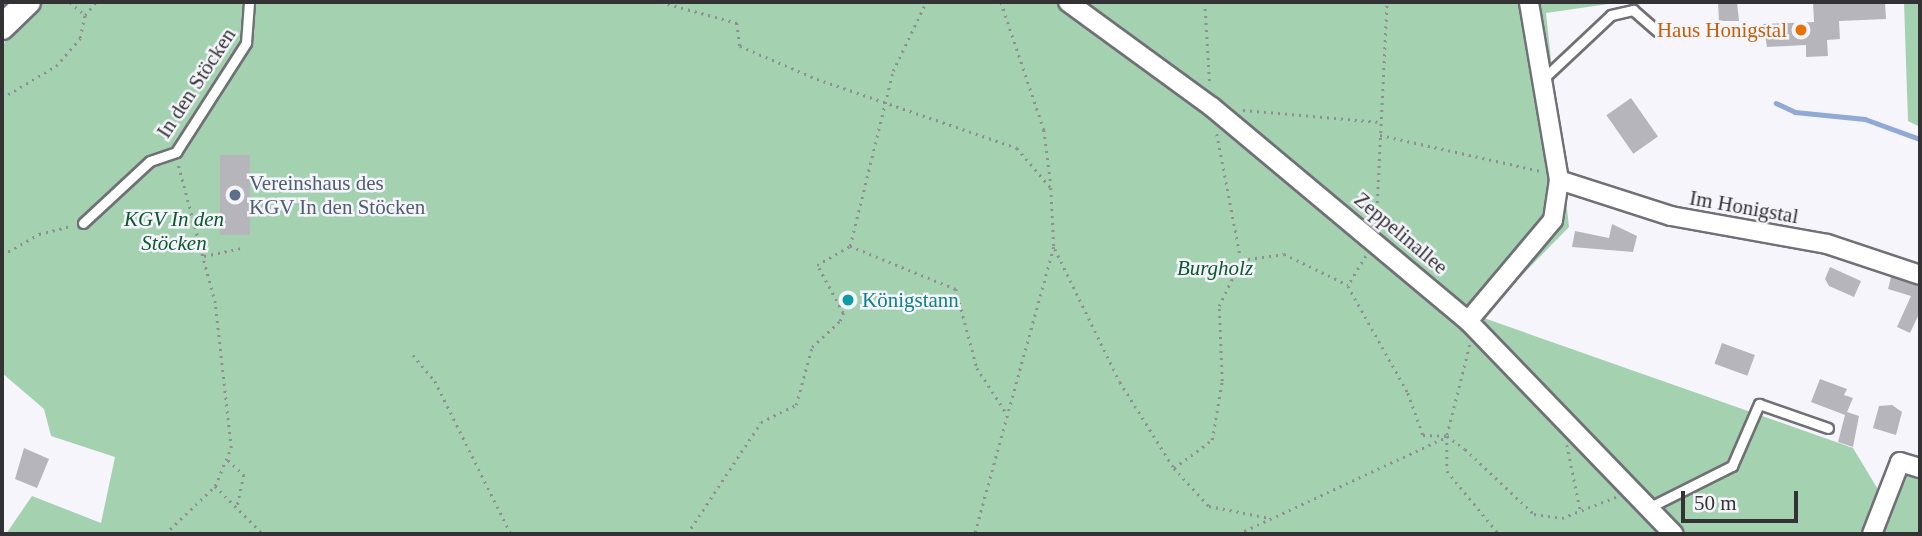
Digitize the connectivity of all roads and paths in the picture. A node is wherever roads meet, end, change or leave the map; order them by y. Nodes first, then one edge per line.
1 (28, 2) edge
2 (69, 2) edge
3 (96, 2) edge
4 (249, 2) edge
5 (661, 2) edge
6 (926, 2) edge
7 (1001, 2) edge
8 (1068, 2) edge
9 (1205, 2) edge
10 (1387, 2) edge
11 (1529, 2) edge
12 (85, 15) junction
13 (2, 27) edge
14 (1657, 31) dead end
15 (1544, 78) junction
16 (2, 98) edge
17 (890, 102) junction
18 (1212, 107) junction
19 (1380, 122) junction
20 (1379, 134) junction
21 (176, 152) junction
22 (1559, 180) junction
23 (1051, 188) junction
24 (83, 223) joint
25 (1376, 240) junction
26 (850, 246) junction
27 (1054, 247) junction
28 (242, 248) dead end
29 (2, 254) edge
30 (204, 256) junction
31 (1241, 260) junction
32 (1920, 275) edge
33 (1348, 285) junction
34 (1468, 321) junction
35 (412, 355) dead end
36 (1007, 415) junction
37 (1828, 428) dead end
38 (1576, 430) junction
39 (1447, 436) junction
40 (229, 460) junction
41 (1174, 468) junction
42 (1920, 468) edge
43 (1628, 484) junction
44 (215, 486) junction
45 (1650, 507) junction
46 (237, 509) junction
47 (1581, 513) junction
48 (1270, 517) junction
49 (165, 534) edge
50 (263, 534) edge
51 (511, 534) edge
52 (687, 534) edge
53 (975, 534) edge
54 (1238, 534) edge
55 (1499, 534) edge
56 (1674, 534) edge
57 (1872, 534) edge

1 - 13 street
2 - 12 path
3 - 12 path
4 - 21 lane, In den Stöcken
5 - 17 path
6 - 17 path
7 - 23 path
8 - 18 street, Zeppelinallee
9 - 18 path
10 - 19 path
11 - 15 street
12 - 16 path
14 - 15 lane
15 - 22 street
17 - 23 path
17 - 26 path
18 - 19 path
18 - 25 street, Zeppelinallee
18 - 31 path
19 - 20 path
20 - 22 path
20 - 25 path
21 - 24 lane, In den Stöcken
21 - 30 path
22 - 32 street, Im Honigstal
22 - 34 street
23 - 27 path
24 - 29 path
25 - 33 path
25 - 34 street, Zeppelinallee
26 - 36 path
26 - 52 path
27 - 36 path
27 - 41 path
28 - 30 path
30 - 40 path
31 - 33 path
31 - 41 path
33 - 39 path
34 - 38 street, Zeppelinallee
34 - 39 path
35 - 51 path
36 - 53 path
37 - 45 lane
38 - 43 street, Zeppelinallee
38 - 47 path
39 - 47 path
39 - 48 path
39 - 55 path
40 - 44 path
40 - 46 path
41 - 48 path
42 - 57 street
43 - 45 street, Zeppelinallee
43 - 47 path
44 - 46 path
44 - 49 path
45 - 56 street, Zeppelinallee
46 - 50 path
48 - 54 path

